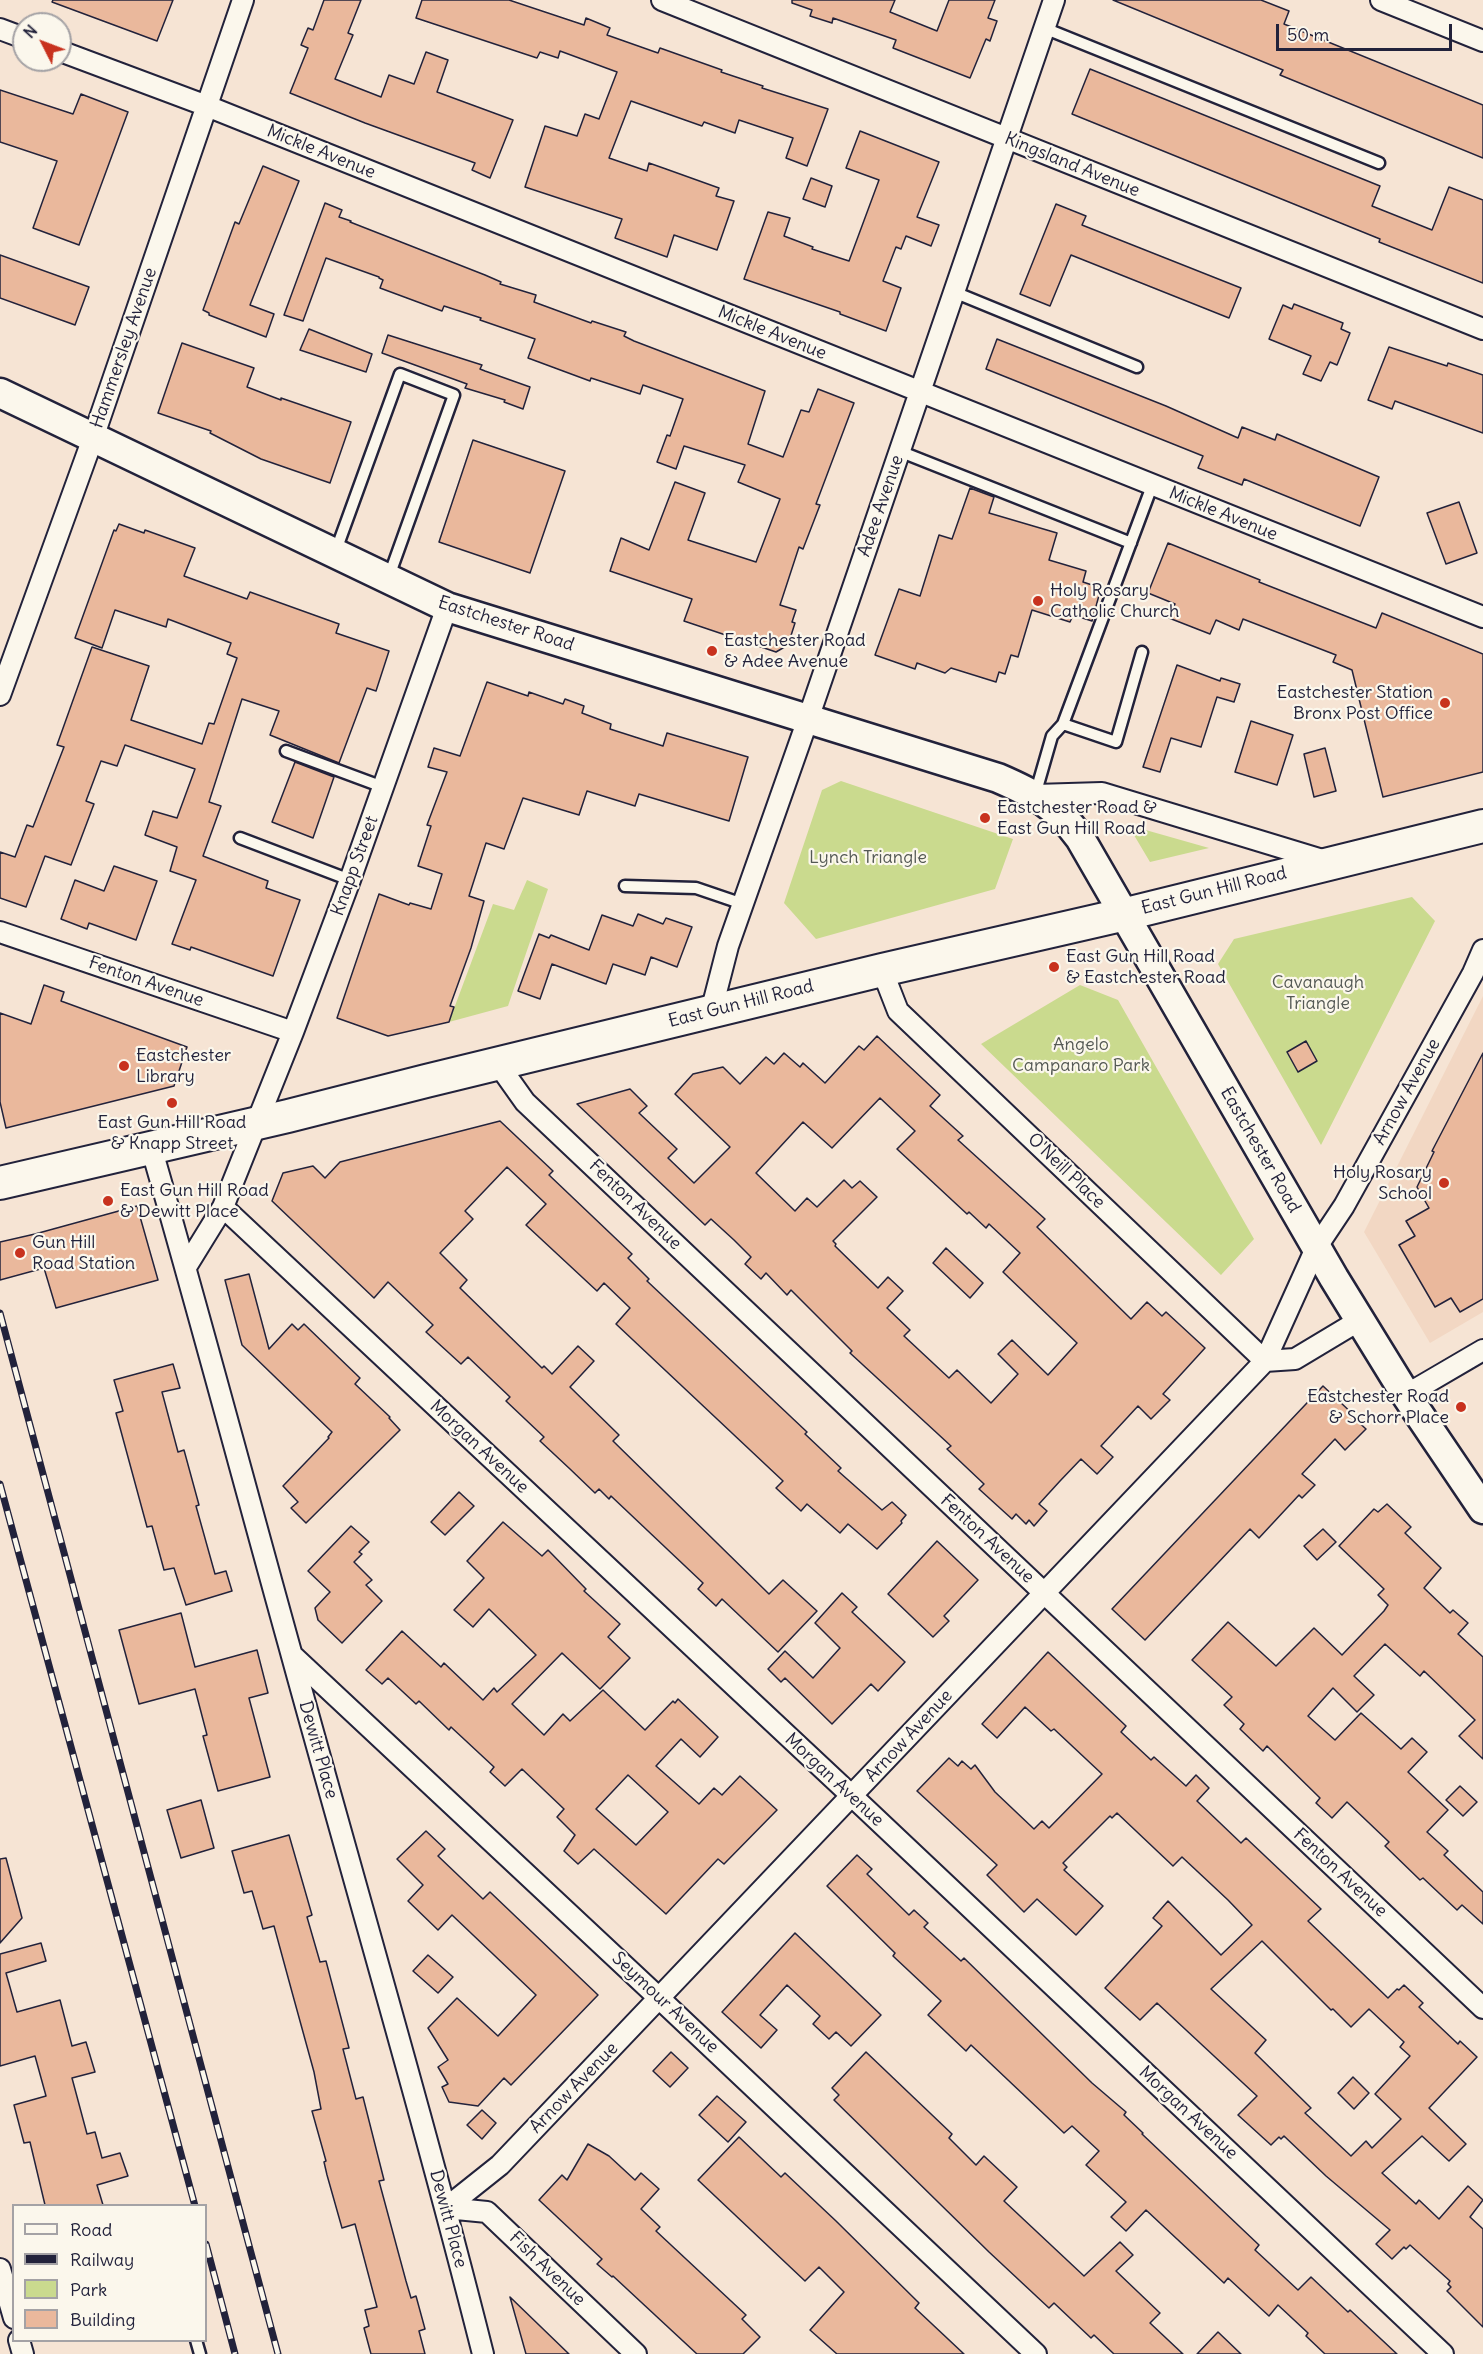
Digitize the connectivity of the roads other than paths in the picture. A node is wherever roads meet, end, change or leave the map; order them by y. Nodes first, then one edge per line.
1 (243, 0) edge
2 (662, 0) edge
3 (1054, 0) edge
4 (1381, 0) edge
5 (1044, 28) junction
6 (1483, 41) edge
7 (72, 55) edge
8 (207, 106) junction
9 (1006, 139) junction
10 (1378, 163) dead end
11 (954, 292) junction
12 (1483, 329) edge
13 (1137, 367) dead end
14 (919, 392) junction
15 (0, 393) edge
16 (93, 438) junction
17 (899, 451) junction
18 (1152, 486) junction
19 (1131, 543) junction
20 (335, 553) junction
21 (388, 579) junction
22 (447, 607) junction
23 (1483, 617) edge
24 (1142, 652) dead end
25 (0, 695) edge
26 (808, 719) junction
27 (1063, 724) junction
28 (286, 751) dead end
29 (383, 787) junction
30 (1035, 795) junction
31 (1483, 826) edge
32 (240, 838) dead end
33 (1329, 862) junction
34 (350, 879) junction
35 (625, 885) dead end
36 (743, 904) junction
37 (1126, 914) junction
38 (0, 932) edge
39 (1483, 950) edge
40 (882, 970) junction
41 (711, 1012) junction
42 (293, 1032) junction
43 (498, 1064) junction
44 (257, 1122) junction
45 (151, 1147) junction
46 (0, 1183) edge
47 (223, 1208) junction
48 (1316, 1248) junction
49 (186, 1267) junction
50 (1360, 1320) junction
51 (1483, 1350) edge
52 (1265, 1361) junction
53 (1406, 1395) junction
54 (1483, 1509) edge
55 (1045, 1593) junction
56 (291, 1654) junction
57 (852, 1796) junction
58 (660, 1999) junction
59 (1483, 2008) edge
60 (447, 2208) junction
61 (0, 2269) edge
62 (12, 2311) edge
63 (483, 2354) edge
64 (636, 2354) edge
65 (1036, 2354) edge
66 (1443, 2354) edge

1 - 8 street, Hammersley Avenue
2 - 9 street, Kingsland Avenue
3 - 5 street, Adee Avenue
4 - 6 street
5 - 9 street, Adee Avenue
5 - 10 lane
7 - 8 street, Mickle Avenue
8 - 14 street, Mickle Avenue
8 - 16 street, Hammersley Avenue
9 - 11 street, Adee Avenue
9 - 12 street, Kingsland Avenue
11 - 13 lane
11 - 14 street, Adee Avenue
14 - 17 street, Adee Avenue
14 - 18 street, Mickle Avenue
15 - 16 main road, Eastchester Road
16 - 20 main road, Eastchester Road
16 - 25 street, Hammersley Avenue
17 - 19 lane
17 - 26 street, Adee Avenue
18 - 19 lane
18 - 23 street, Mickle Avenue
19 - 27 lane
20 - 21 main road, Eastchester Road
20 - 21 lane
21 - 22 main road, Eastchester Road
22 - 26 main road, Eastchester Road
22 - 29 street, Knapp Street
24 - 27 lane
26 - 30 main road, Eastchester Road
26 - 36 street, Adee Avenue
27 - 30 lane
28 - 29 lane
29 - 34 street, Knapp Street
30 - 33 street, Eastchester Road
30 - 37 main road, Eastchester Road
31 - 33 main road, East Gun Hill Road
32 - 34 lane
33 - 37 main road, East Gun Hill Road
34 - 42 street, Knapp Street
35 - 36 lane
36 - 41 street, Adee Avenue
37 - 40 main road, East Gun Hill Road
37 - 48 main road, Eastchester Road
38 - 42 street, Fenton Avenue
39 - 48 street, Arnow Avenue
40 - 41 main road, East Gun Hill Road
40 - 52 street, O'Neill Place
41 - 43 main road, East Gun Hill Road
42 - 44 street, Knapp Street
43 - 44 main road, East Gun Hill Road
43 - 55 street, Fenton Avenue
44 - 45 main road, East Gun Hill Road
44 - 47 street
45 - 46 main road, East Gun Hill Road
45 - 49 street, Dewitt Place
47 - 49 street
47 - 57 street, Morgan Avenue
48 - 50 main road, Eastchester Road
48 - 52 street, Arnow Avenue
49 - 56 street, Dewitt Place
50 - 52 street
50 - 53 main road, Eastchester Road
51 - 53 street
52 - 55 street, Arnow Avenue
53 - 54 main road, Eastchester Road
55 - 57 street, Arnow Avenue
55 - 59 street, Fenton Avenue
56 - 58 street, Seymour Avenue
56 - 60 street, Dewitt Place
57 - 58 street, Arnow Avenue
57 - 66 street, Morgan Avenue
58 - 60 street, Arnow Avenue
58 - 65 street, Seymour Avenue
60 - 63 street, Dewitt Place
60 - 64 street, Fish Avenue
61 - 62 street

